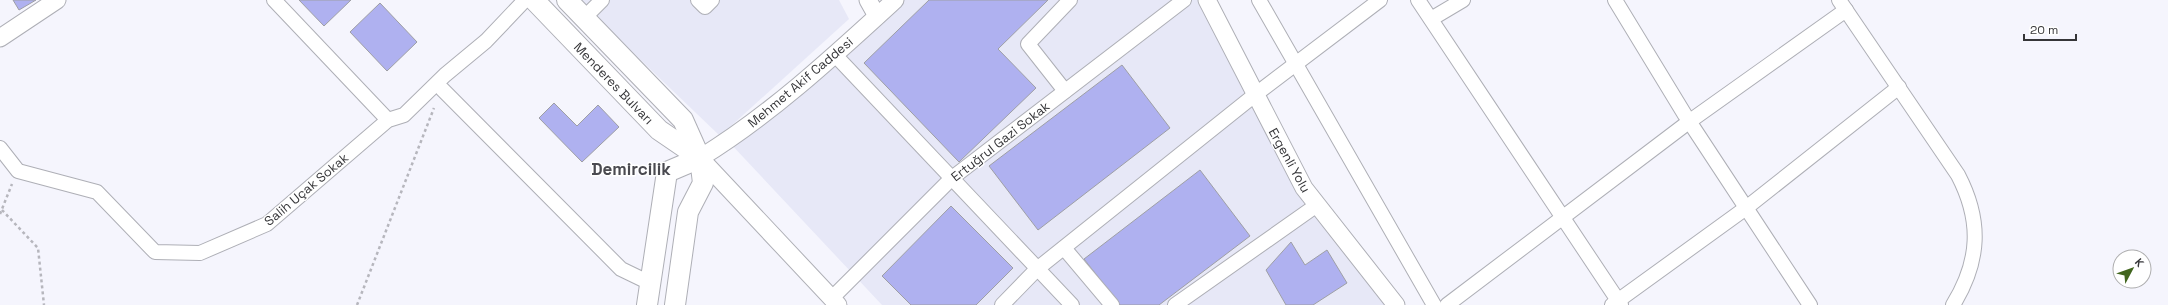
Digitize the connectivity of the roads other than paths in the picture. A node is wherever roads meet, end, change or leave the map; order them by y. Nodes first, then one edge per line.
1 (57, 0) edge
2 (274, 0) edge
3 (525, 0) edge
4 (534, 0) edge
5 (567, 0) edge
6 (602, 0) edge
7 (698, 0) edge
8 (712, 0) edge
9 (868, 0) edge
10 (895, 0) edge
11 (1070, 0) edge
12 (1184, 0) edge
13 (1207, 0) edge
14 (1259, 0) edge
15 (1380, 0) edge
16 (1418, 0) edge
17 (1463, 0) edge
18 (1615, 0) edge
19 (1843, 5) edge
20 (877, 16) junction
21 (584, 18) junction
22 (1430, 19) junction
23 (0, 38) edge
24 (835, 55) junction
25 (1296, 63) junction
26 (1899, 87) junction
27 (442, 89) road end
28 (1065, 91) junction
29 (1256, 94) junction
30 (388, 120) junction
31 (1690, 121) junction
32 (0, 148) edge
33 (700, 158) junction
34 (952, 178) junction
35 (1317, 205) junction
36 (1746, 208) junction
37 (1562, 217) junction
38 (1064, 248) junction
39 (1037, 269) junction
40 (650, 282) junction
41 (835, 302) edge
42 (1617, 303) edge
43 (647, 305) edge
44 (675, 305) edge
45 (1002, 305) edge
46 (1072, 305) edge
47 (1112, 305) edge
48 (1175, 305) edge
49 (1396, 305) edge
50 (1434, 305) edge
51 (1448, 305) edge
52 (1810, 305) edge
53 (1953, 305) edge

1 - 23 street
2 - 30 street
3 - 30 street, Salih Uçak Sokak
4 - 33 main road, Menderes Bulvarı
5 - 21 main road, Menderes Bulvarı
6 - 21 street
7 - 8 street
9 - 20 street
10 - 20 street, Mehmet Akif Caddesi
11 - 28 street
12 - 28 street, Ertuğrul Gazi Sokak
13 - 29 street, Ergenli Yolu
14 - 25 street
15 - 25 street
16 - 22 street
17 - 22 street
18 - 31 street
19 - 26 street
19 - 31 street
20 - 24 street, Mehmet Akif Caddesi
21 - 33 main road, Menderes Bulvarı
22 - 37 street
24 - 33 street, Mehmet Akif Caddesi
24 - 34 street
25 - 29 street
25 - 50 street
26 - 36 street
26 - 53 street
27 - 40 street
28 - 34 street, Ertuğrul Gazi Sokak
29 - 35 street, Ergenli Yolu
29 - 38 street
30 - 32 street, Salih Uçak Sokak
31 - 36 street
31 - 37 street
33 - 40 main road, Mehmet Akif Caddesi
33 - 41 street, Menderes Bulvarı
33 - 44 main road
34 - 39 street
34 - 41 street, Ertuğrul Gazi Sokak
35 - 48 street
35 - 49 street, Ergenli Yolu
36 - 42 street
36 - 52 street
37 - 42 street
37 - 51 street
38 - 39 street
38 - 47 street
39 - 45 street
39 - 46 street
40 - 43 main road, Mehmet Akif Caddesi

